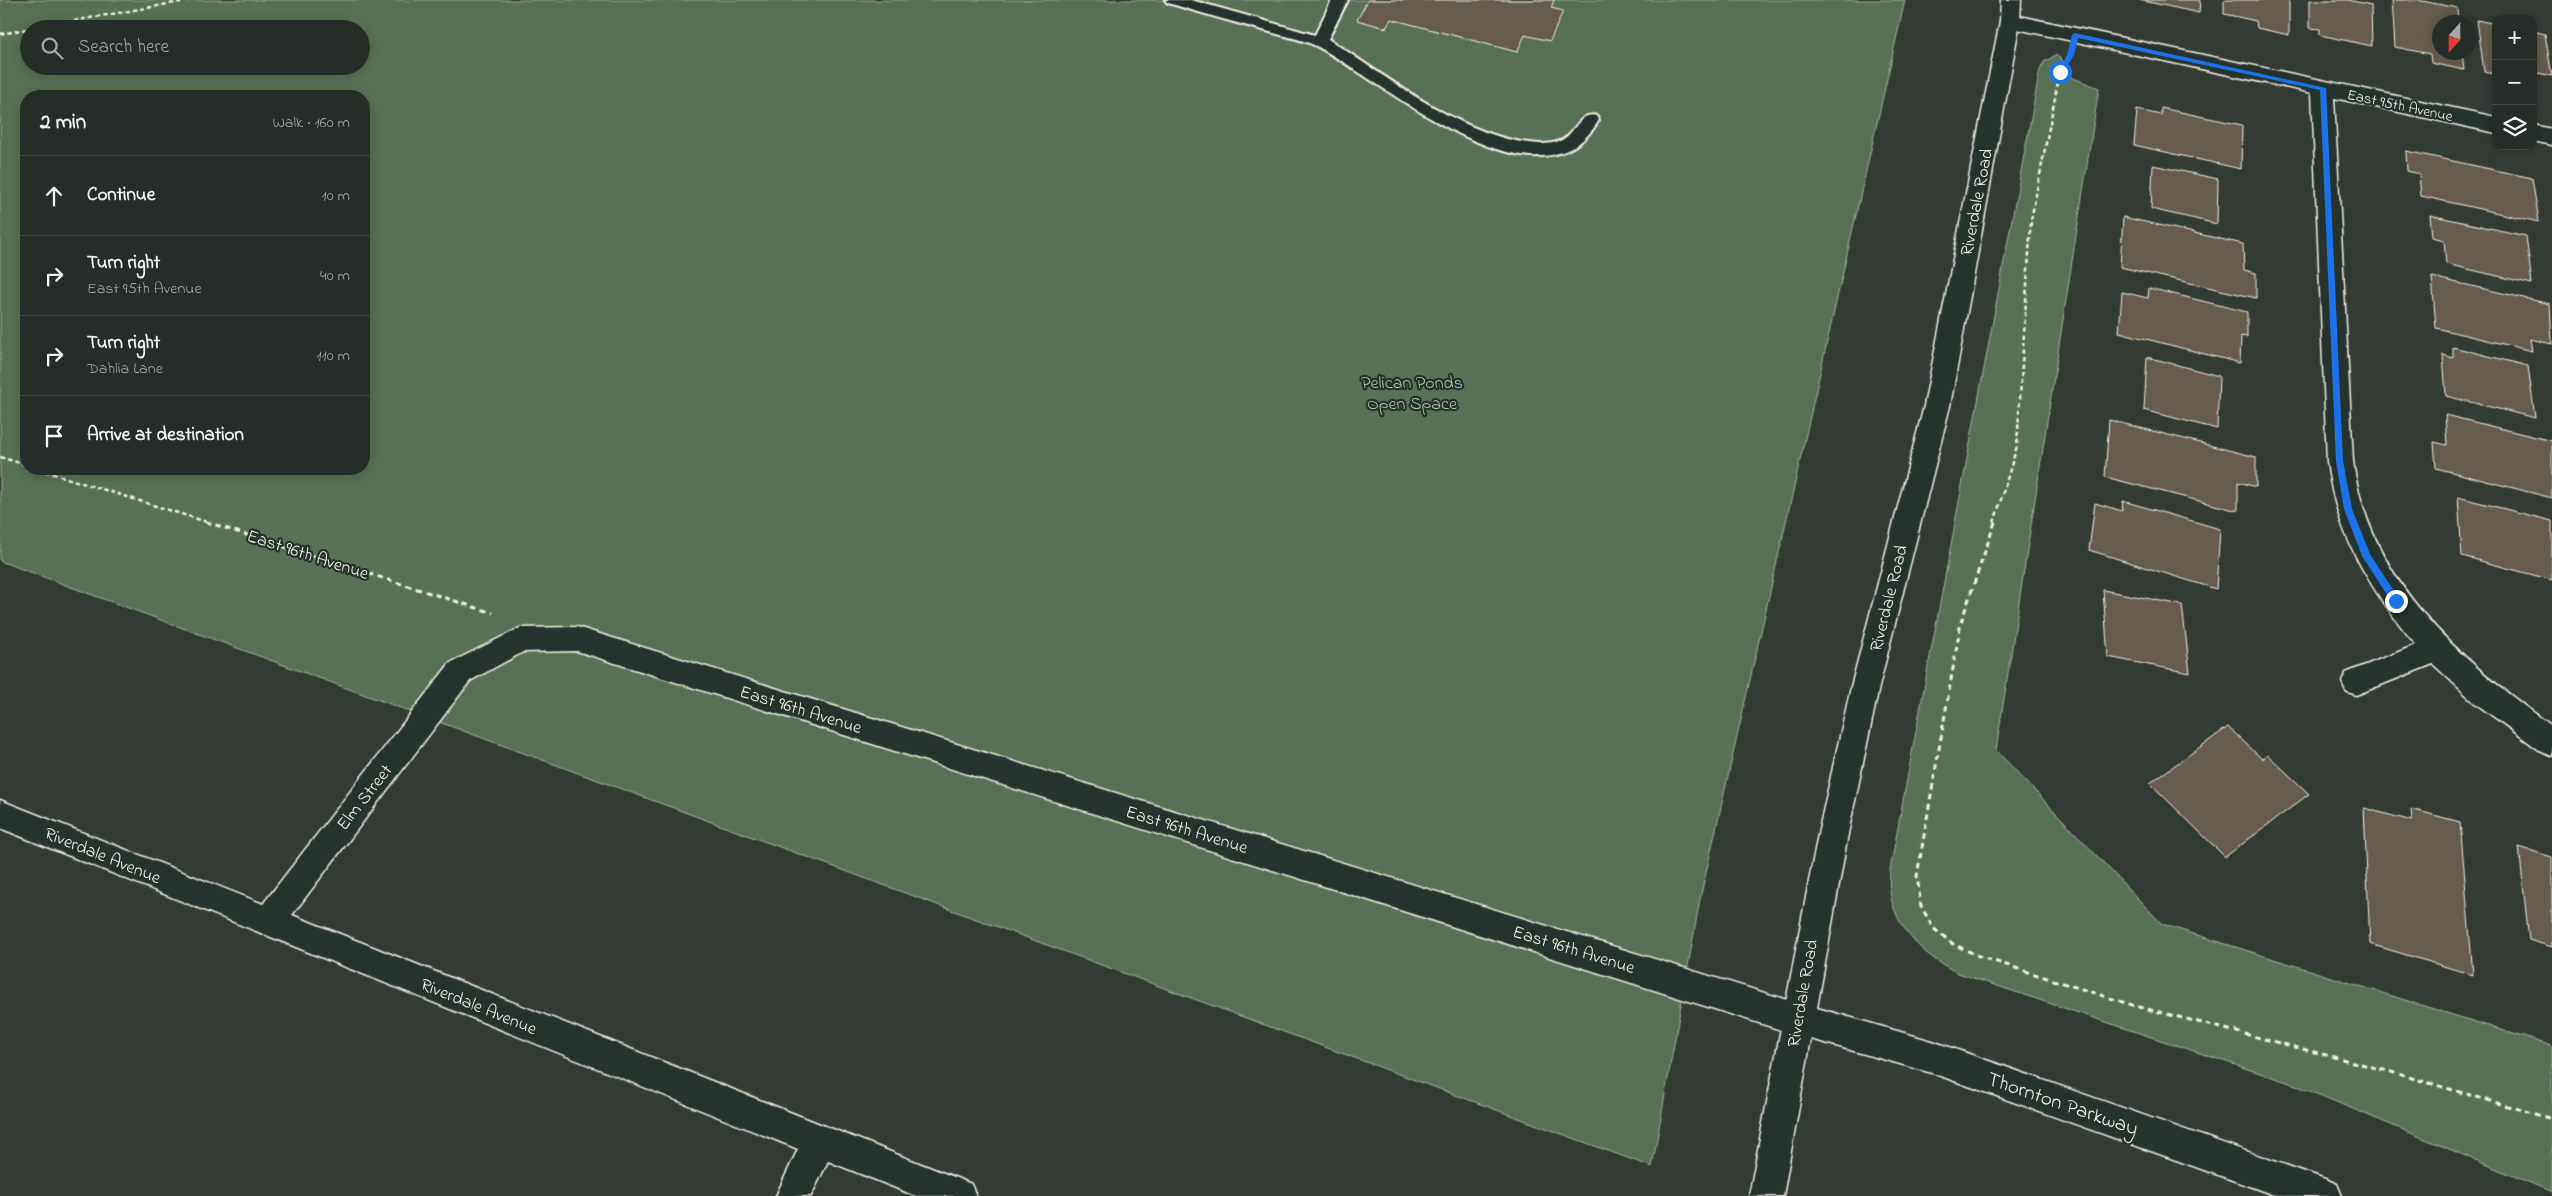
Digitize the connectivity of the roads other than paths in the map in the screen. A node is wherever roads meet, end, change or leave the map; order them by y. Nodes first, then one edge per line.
1 (1173, 0) edge
2 (1340, 0) edge
3 (2011, 11) edge
4 (1319, 41) junction
5 (2323, 88) junction
6 (1591, 120) dead end
7 (2492, 124) edge
8 (2537, 134) edge
9 (2552, 138) edge
10 (2437, 650) junction
11 (460, 672) joint
12 (2356, 682) dead end
13 (2552, 743) edge
14 (0, 814) edge
15 (268, 922) junction
16 (1798, 1018) junction
17 (820, 1141) junction
18 (793, 1196) edge
19 (959, 1196) edge
20 (1766, 1196) edge
21 (2326, 1196) edge

1 - 4 lane
2 - 4 lane
3 - 5 street, East 95th Avenue
3 - 16 street, Riverdale Road
4 - 6 lane
5 - 7 street, East 95th Avenue
5 - 10 street
8 - 9 street
10 - 12 street
10 - 13 street
11 - 15 street, Elm Street
11 - 16 street, East 96th Avenue
14 - 15 street, Riverdale Avenue
15 - 17 street, Riverdale Avenue
16 - 20 street, Riverdale Road
16 - 21 street, Thornton Parkway
17 - 18 street
17 - 19 street, Riverdale Avenue

